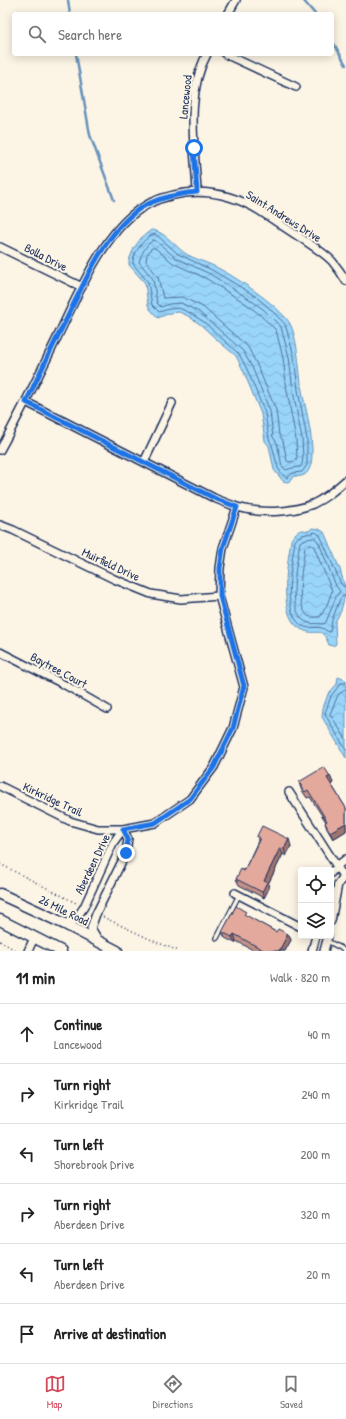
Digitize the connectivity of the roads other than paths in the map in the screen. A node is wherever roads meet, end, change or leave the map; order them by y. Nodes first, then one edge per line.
1 (236, 0) edge
2 (229, 12) edge
3 (206, 56) edge
4 (229, 56) edge
5 (296, 87) dead end
6 (197, 192) junction
7 (0, 247) edge
8 (346, 281) edge
9 (82, 287) junction
10 (26, 402) junction
11 (172, 403) dead end
12 (0, 450) edge
13 (144, 462) junction
14 (346, 480) edge
15 (237, 507) junction
16 (0, 525) edge
17 (220, 596) junction
18 (0, 652) edge
19 (107, 709) dead end
20 (0, 786) edge
21 (289, 792) dead end
22 (123, 829) junction
23 (346, 859) edge
24 (337, 866) junction
25 (102, 870) junction
26 (334, 870) edge
27 (345, 875) edge
28 (115, 876) junction
29 (0, 894) edge
30 (237, 894) joint
31 (334, 905) edge
32 (0, 920) edge
33 (65, 924) junction
34 (298, 925) edge
35 (34, 938) junction
36 (217, 938) dead end
37 (316, 939) edge
38 (327, 939) edge
39 (328, 939) edge
40 (100, 942) junction
41 (44, 948) edge
42 (28, 951) edge
43 (61, 951) edge
44 (117, 951) edge
45 (312, 951) edge
46 (324, 951) edge
47 (344, 951) edge

1 - 2 street
3 - 6 street, Lancewood
4 - 5 street
6 - 8 street, Saint Andrews Drive
6 - 9 street
7 - 9 street, Bolla Drive
9 - 10 street
10 - 12 street
10 - 13 street
11 - 13 street
13 - 15 street
14 - 15 street
15 - 17 street, Aberdeen Drive
16 - 17 street, Muirfield Drive
17 - 22 street, Aberdeen Drive
18 - 19 street, Baytree Court
20 - 22 street, Kirkridge Trail
21 - 24 street
22 - 25 street, Aberdeen Drive
22 - 28 street, Aberdeen Drive
23 - 24 street
24 - 26 street
24 - 27 street
25 - 28 street
25 - 33 street, Aberdeen Drive
27 - 31 street
28 - 40 street, Aberdeen Drive
29 - 33 main road, 26 Mile Road
30 - 34 street
30 - 36 lane
32 - 35 main road
33 - 40 main road, 26 Mile Road
35 - 41 main road
35 - 42 street
37 - 45 street
38 - 46 street
39 - 47 lane
40 - 44 main road, 26 Mile Road
41 - 43 main road

